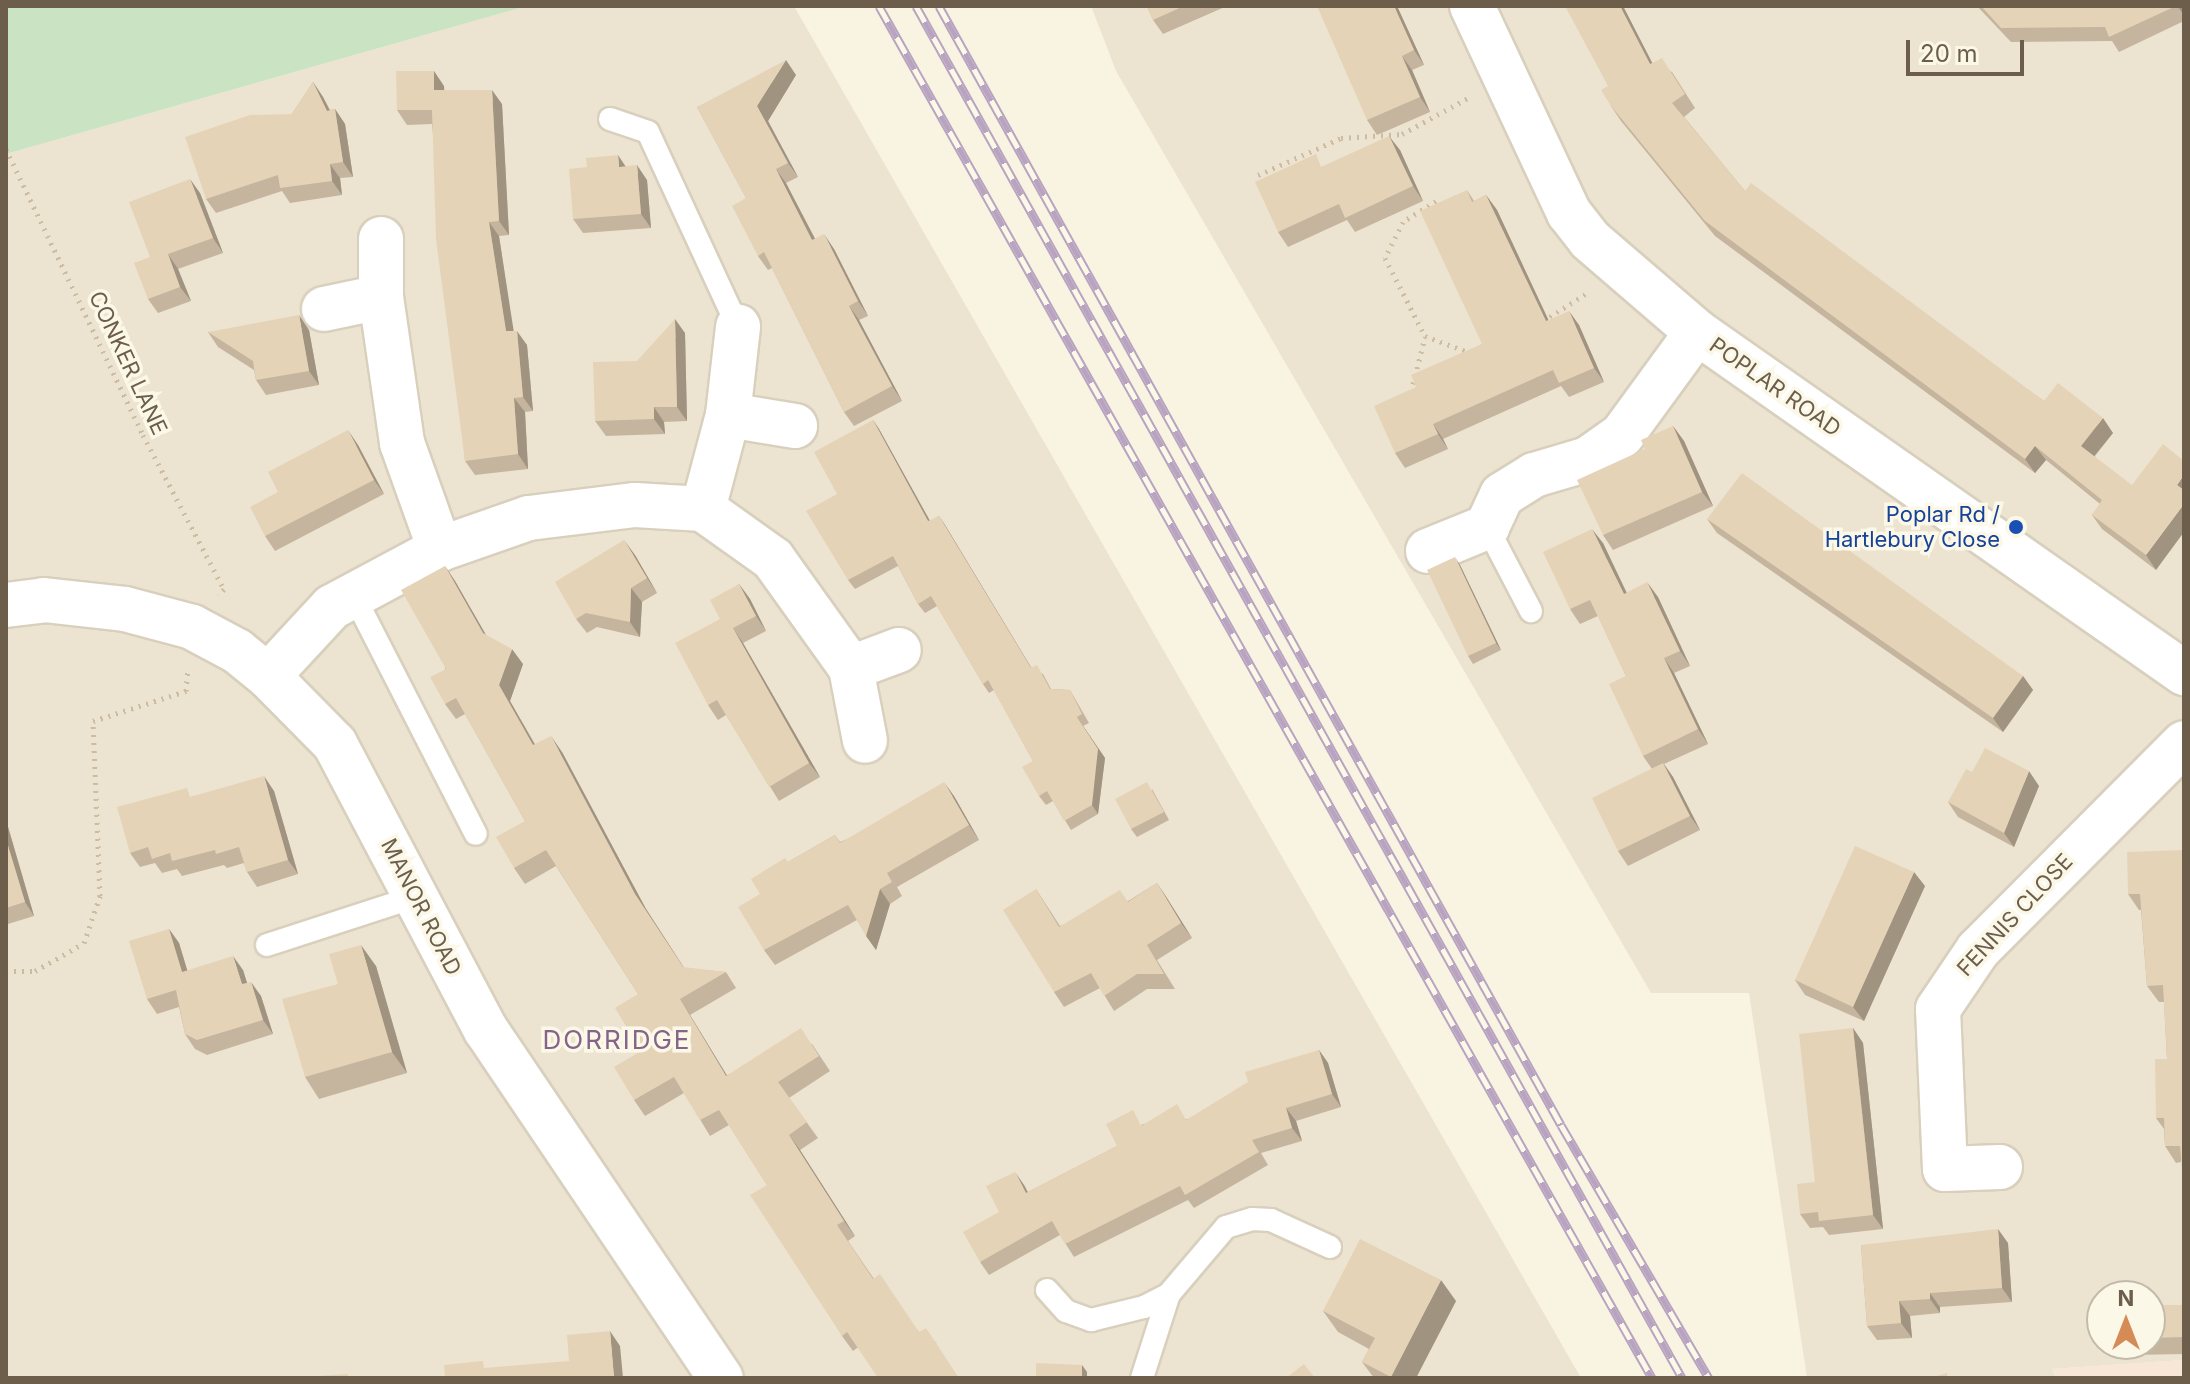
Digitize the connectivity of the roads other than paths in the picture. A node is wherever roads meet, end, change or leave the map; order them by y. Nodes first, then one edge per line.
1 (1472, 6) edge
2 (610, 119) dead end
3 (381, 239) dead end
4 (381, 297) junction
5 (324, 309) dead end
6 (738, 327) joint
7 (1697, 332) junction
8 (728, 415) junction
9 (795, 426) dead end
10 (703, 509) junction
11 (1487, 527) junction
12 (440, 549) junction
13 (1428, 551) dead end
14 (354, 596) junction
15 (6, 605) edge
16 (1531, 611) dead end
17 (899, 650) dead end
18 (851, 668) junction
19 (2184, 673) edge
20 (268, 676) junction
21 (865, 741) dead end
22 (2184, 743) edge
23 (476, 834) dead end
24 (415, 897) junction
25 (267, 945) dead end
26 (2000, 1167) dead end
27 (1330, 1247) dead end
28 (1047, 1290) dead end
29 (1169, 1294) junction
30 (721, 1378) edge
31 (1142, 1378) edge

1 - 7 street, POPLAR ROAD
2 - 6 lane
3 - 4 street
4 - 5 street
4 - 12 street
6 - 8 street
7 - 11 street
7 - 19 street, POPLAR ROAD
8 - 9 street
8 - 10 street
10 - 12 street
10 - 18 street
11 - 13 street
11 - 16 lane
12 - 14 street
14 - 20 street
14 - 23 lane
15 - 20 street, MANOR ROAD
17 - 18 street
18 - 21 street
20 - 24 street, MANOR ROAD
22 - 26 street, FENNIS CLOSE
24 - 25 lane
24 - 30 street, MANOR ROAD
27 - 29 lane
28 - 29 lane
29 - 31 lane

